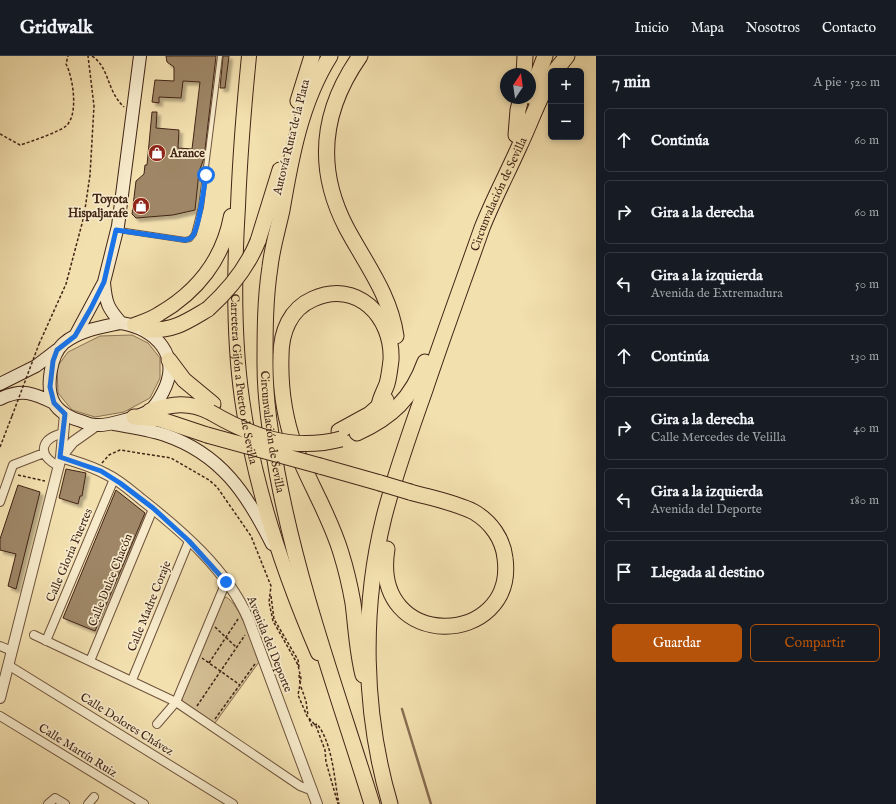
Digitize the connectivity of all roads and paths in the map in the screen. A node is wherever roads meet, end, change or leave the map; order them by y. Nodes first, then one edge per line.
1 (68, 56) edge
2 (88, 56) edge
3 (92, 56) edge
4 (140, 56) edge
5 (220, 56) edge
6 (249, 56) edge
7 (312, 56) edge
8 (330, 56) edge
9 (360, 56) edge
10 (545, 56) edge
11 (567, 56) edge
12 (557, 68) edge
13 (536, 81) edge
14 (548, 83) edge
15 (520, 104) edge
16 (527, 104) edge
17 (133, 111) junction
18 (242, 122) junction
19 (0, 134) edge
20 (516, 135) junction
21 (280, 170) junction
22 (492, 204) junction
23 (116, 230) junction
24 (270, 267) junction
25 (104, 282) junction
26 (453, 308) junction
27 (134, 326) junction
28 (75, 336) junction
29 (57, 350) junction
30 (169, 360) junction
31 (0, 384) edge
32 (0, 399) edge
33 (54, 403) junction
34 (379, 406) junction
35 (211, 408) junction
36 (150, 411) junction
37 (65, 414) junction
38 (134, 417) junction
39 (111, 423) junction
40 (97, 425) junction
41 (64, 433) junction
42 (405, 446) junction
43 (0, 447) edge
44 (44, 452) junction
45 (59, 461) junction
46 (9, 473) junction
47 (114, 479) junction
48 (54, 483) junction
49 (0, 502) edge
50 (153, 508) junction
51 (189, 541) junction
52 (226, 582) junction
53 (271, 592) dead end
54 (297, 605) junction
55 (244, 610) junction
56 (209, 621) junction
57 (251, 625) junction
58 (34, 635) dead end
59 (226, 637) junction
60 (46, 641) junction
61 (0, 646) edge
62 (236, 647) junction
63 (12, 651) junction
64 (196, 653) junction
65 (262, 655) junction
66 (90, 661) junction
67 (209, 663) junction
68 (8, 665) junction
69 (220, 671) junction
70 (132, 680) junction
71 (240, 685) junction
72 (334, 688) junction
73 (0, 698) edge
74 (176, 702) junction
75 (371, 707) junction
76 (192, 713) junction
77 (0, 716) edge
78 (157, 724) dead end
79 (211, 726) junction
80 (313, 791) junction
81 (94, 797) dead end
82 (48, 804) edge
83 (64, 804) edge
84 (88, 804) edge
85 (144, 804) edge
86 (233, 804) edge
87 (317, 804) edge
88 (339, 804) edge
89 (372, 804) edge
90 (390, 804) edge

1 - 19 path
2 - 43 path, bridge
3 - 17 path
4 - 17 main road
5 - 23 lane
6 - 18 highway, Carretera Gijón a Puerto de Sevilla
7 - 21 highway, Autovía Ruta de la Plata
8 - 24 highway, Circunvalación de Sevilla
9 - 34 highway
10 - 13 highway
11 - 12 highway
14 - 22 highway, Circunvalación de Sevilla
15 - 20 highway
16 - 20 highway
17 - 23 main road
18 - 27 highway
18 - 54 highway, Carretera Gijón a Puerto de Sevilla
20 - 22 highway
21 - 24 highway, Autovía Ruta de la Plata
21 - 27 highway, bridge
22 - 26 highway, Circunvalación de Sevilla
23 - 25 main road
24 - 72 highway, Circunvalación de Sevilla
25 - 27 main road
25 - 28 main road
26 - 35 highway, bridge
26 - 42 highway, Circunvalación de Sevilla
27 - 28 main road
27 - 30 main road
28 - 29 main road
29 - 31 main road
29 - 33 main road
30 - 35 highway
30 - 36 main road
32 - 33 main road
33 - 37 main road
34 - 35 highway
34 - 75 highway
35 - 36 highway
36 - 38 main road
37 - 40 main road
37 - 41 street
38 - 39 main road
38 - 42 highway, bridge
39 - 40 main road
39 - 54 main road
40 - 45 street
41 - 44 street
41 - 45 street
42 - 75 highway, Circunvalación de Sevilla
44 - 45 street
44 - 46 street
45 - 47 street, Avenida del Deporte
45 - 48 street
46 - 48 path
46 - 49 street
47 - 50 street, Avenida del Deporte
47 - 60 street, Calle Gloria Fuertes
48 - 63 street
50 - 51 street, Avenida del Deporte
50 - 66 street, Calle Dulce Chacón
51 - 52 street, Avenida del Deporte
51 - 70 street, Calle Madre Coraje
52 - 55 street, Avenida del Deporte
52 - 56 street
53 - 88 path
54 - 72 highway, Carretera Gijón a Puerto de Sevilla
55 - 57 street, Avenida del Deporte
55 - 59 path
56 - 59 path
56 - 64 street
57 - 62 path
57 - 65 street, Avenida del Deporte
58 - 60 street
59 - 62 path
59 - 67 path
60 - 66 street
61 - 63 street
62 - 69 path
63 - 68 street
64 - 67 path
64 - 74 street
65 - 71 path
65 - 80 street, Avenida del Deporte
66 - 70 street
67 - 69 path
68 - 73 street
68 - 86 street, Calle Dolores Chávez
69 - 71 path
69 - 76 path
70 - 74 street
71 - 79 path
72 - 89 highway, Circunvalación de Sevilla
74 - 76 street
74 - 78 street
75 - 90 highway, Circunvalación de Sevilla
76 - 79 street
77 - 85 street, Calle Martín Ruiz
79 - 80 street
80 - 87 street, Avenida del Deporte
81 - 84 street
82 - 83 street

